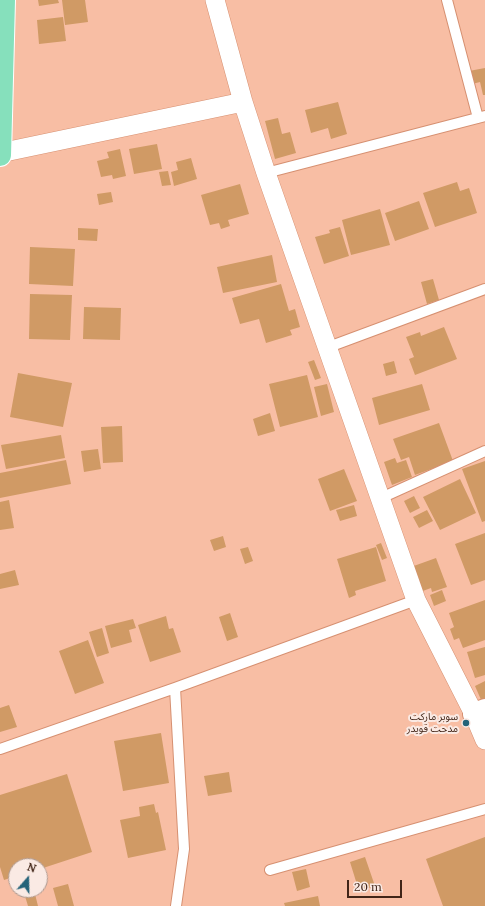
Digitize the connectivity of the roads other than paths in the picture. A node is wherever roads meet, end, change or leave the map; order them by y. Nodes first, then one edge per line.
1 (4, 0) edge
2 (215, 0) edge
3 (447, 0) edge
4 (243, 102) junction
5 (482, 117) edge
6 (0, 154) edge
7 (266, 173) junction
8 (485, 289) edge
9 (326, 348) junction
10 (485, 451) edge
11 (381, 498) junction
12 (416, 600) junction
13 (175, 688) junction
14 (479, 712) edge
15 (485, 740) edge
16 (0, 749) edge
17 (485, 809) edge
18 (270, 870) dead end
19 (176, 906) edge

1 - 6 highway
2 - 4 street
3 - 5 lane
4 - 6 street
4 - 7 street
5 - 7 lane
7 - 9 street
8 - 9 lane
9 - 11 street
10 - 11 lane
11 - 12 street
12 - 13 lane
12 - 14 street
13 - 16 lane
13 - 19 lane
14 - 15 street
17 - 18 lane

